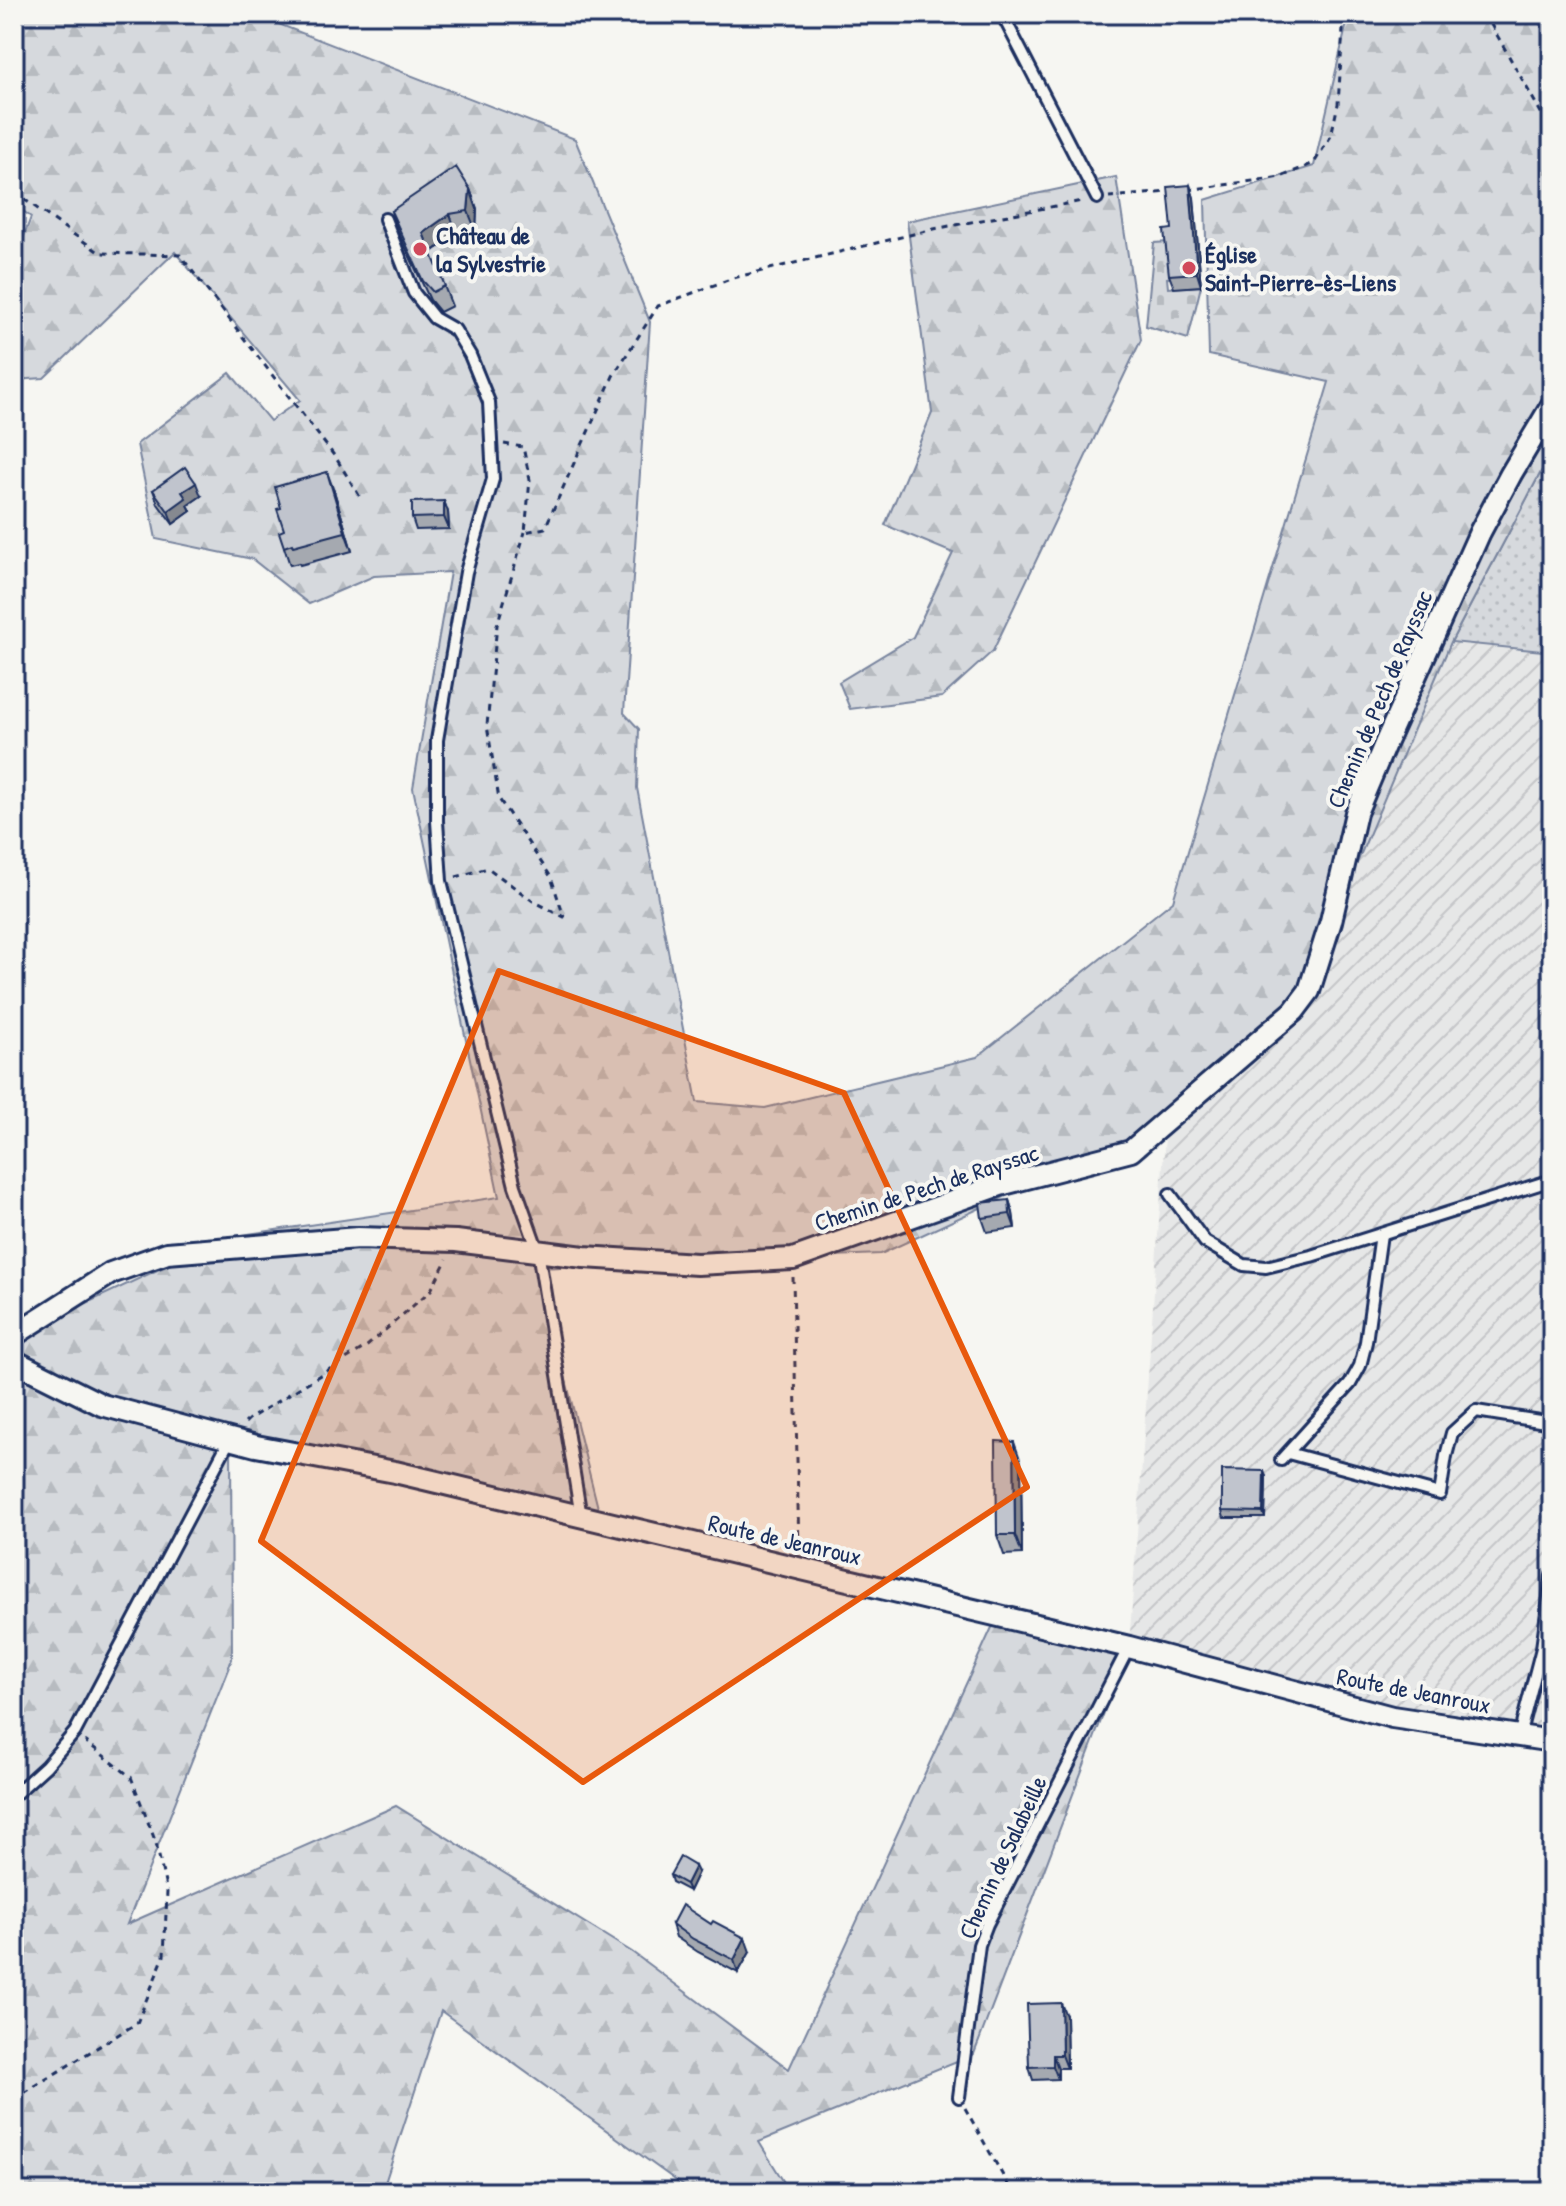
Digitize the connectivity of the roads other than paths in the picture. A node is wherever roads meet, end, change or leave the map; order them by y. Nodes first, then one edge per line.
1 (1002, 14) edge
2 (1097, 198) road end
3 (385, 219) dead end
4 (1552, 405) edge
5 (1552, 1180) edge
6 (1170, 1194) dead end
7 (1381, 1234) junction
8 (538, 1251) junction
9 (14, 1335) edge
10 (14, 1361) edge
11 (1552, 1423) edge
12 (230, 1439) junction
13 (581, 1517) junction
14 (1552, 1576) edge
15 (1129, 1647) junction
16 (1519, 1736) junction
17 (1552, 1741) edge
18 (14, 1795) edge
19 (959, 2097) road end

1 - 2 lane
3 - 8 lane
4 - 8 street, Chemin de Pech de Rayssac
5 - 7 lane
6 - 7 lane
7 - 11 lane
8 - 9 street
8 - 13 lane
10 - 12 street, Route de Jeanroux
12 - 13 street, Route de Jeanroux
12 - 18 lane
13 - 15 street, Route de Jeanroux
14 - 16 lane
15 - 16 street, Route de Jeanroux
15 - 19 lane, Chemin de Salabeille
16 - 17 street, Route de Jeanroux

